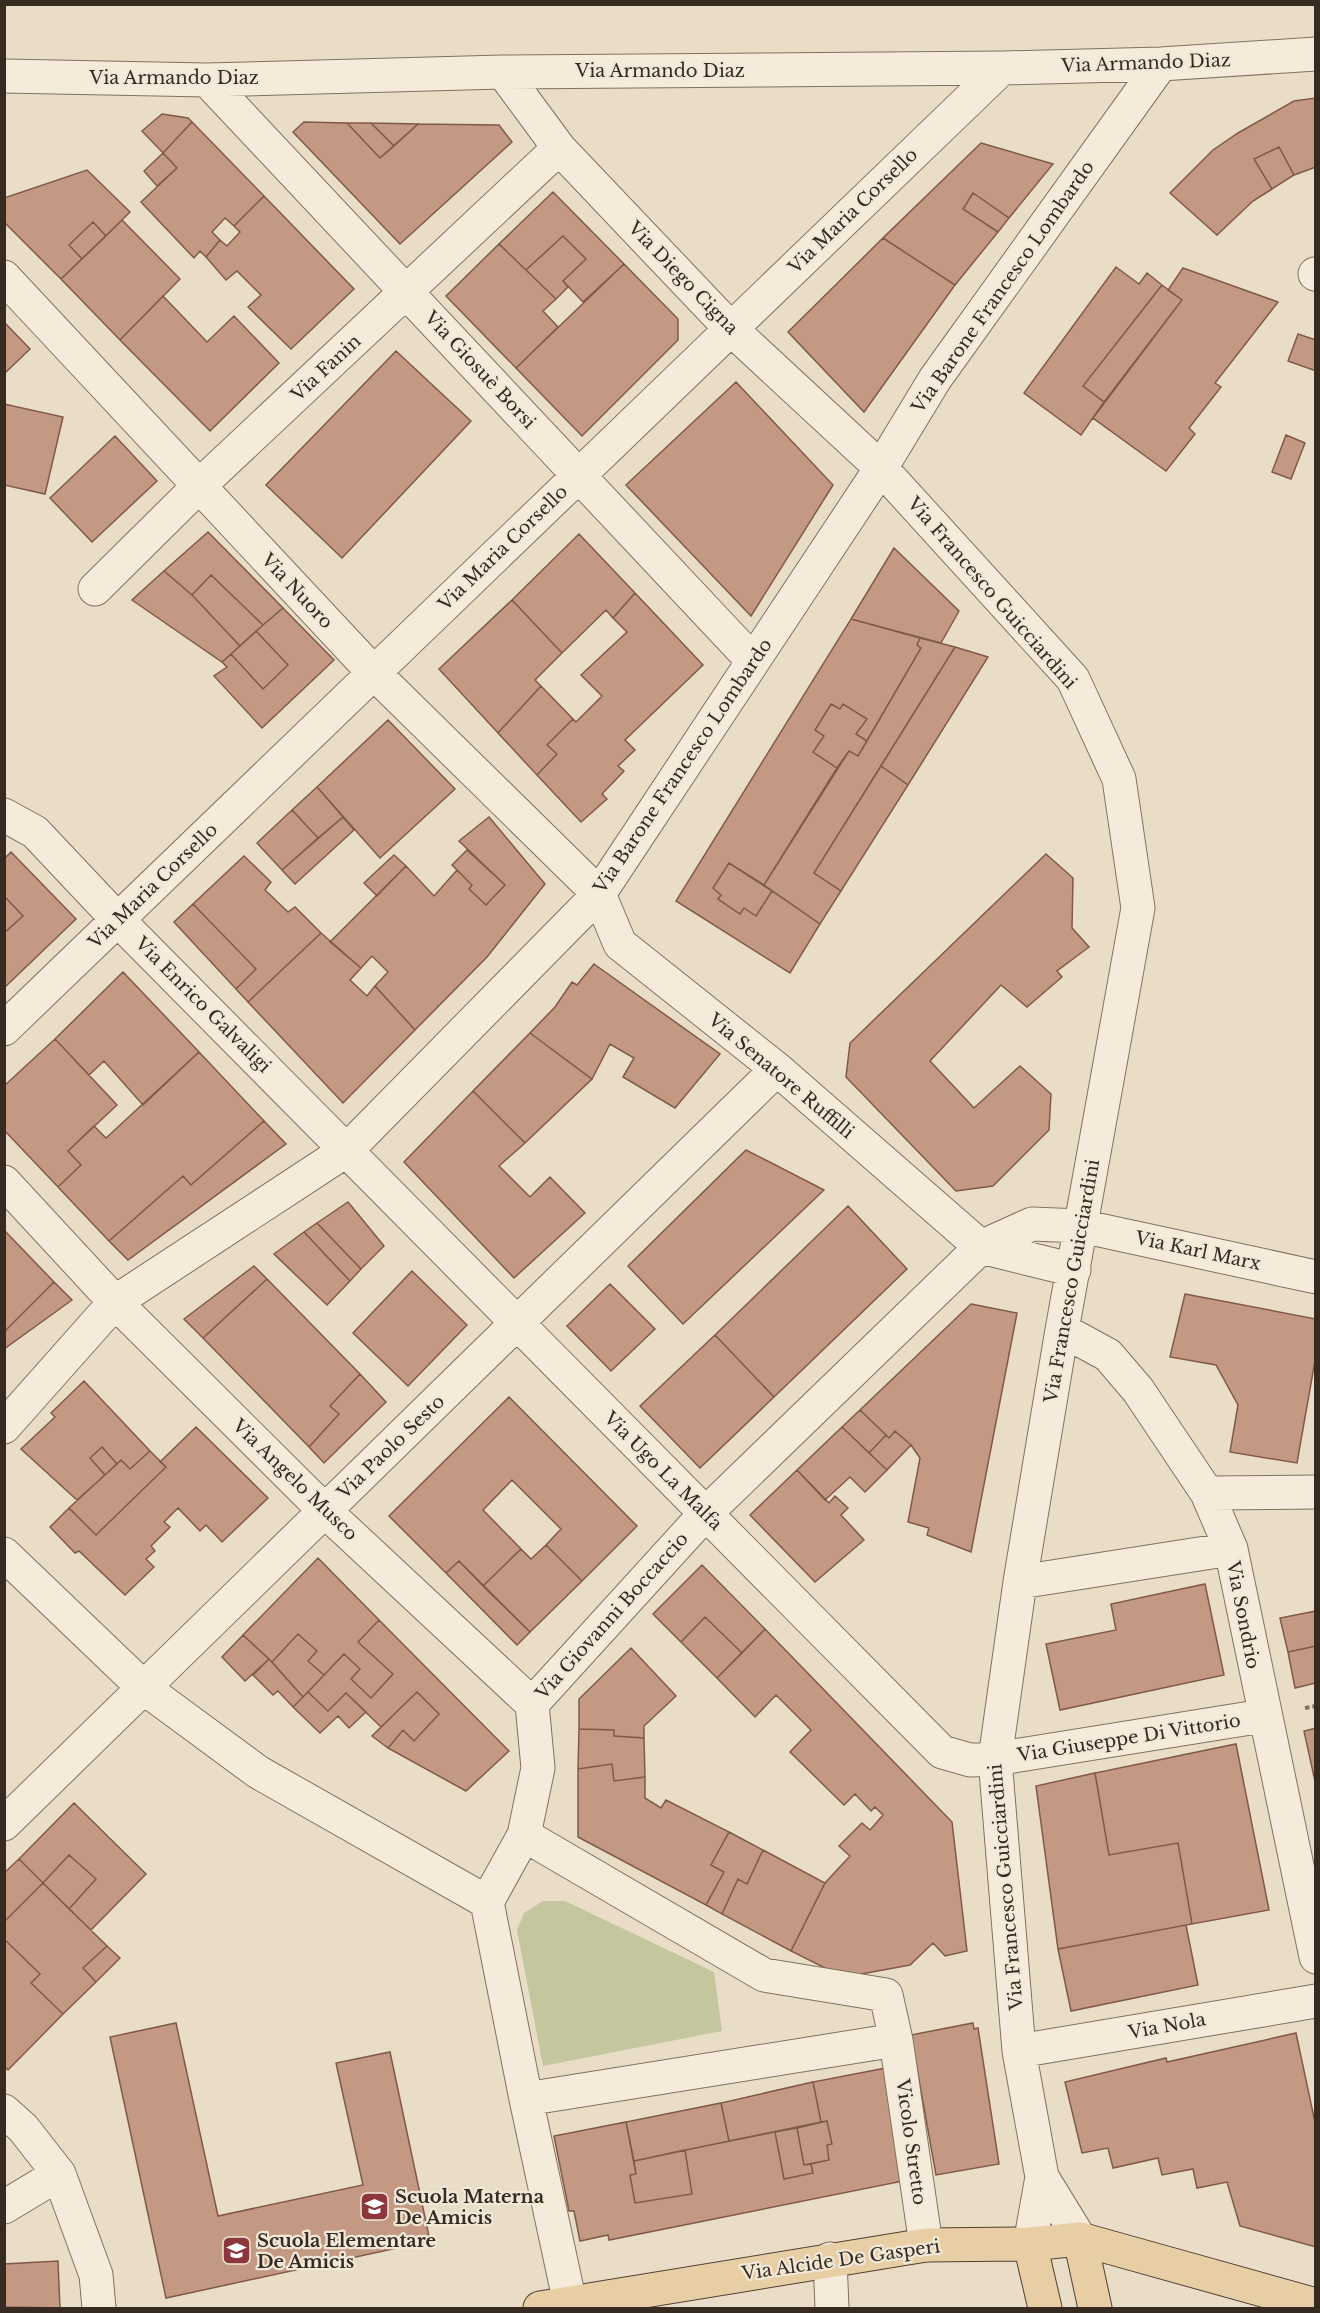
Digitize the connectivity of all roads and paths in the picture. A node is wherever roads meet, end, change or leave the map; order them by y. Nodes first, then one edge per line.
1 (1316, 54) edge
2 (1161, 64) junction
3 (1002, 68) junction
4 (503, 72) junction
5 (4, 76) edge
6 (207, 80) junction
7 (559, 148) junction
8 (4, 277) edge
9 (407, 292) junction
10 (731, 329) junction
11 (881, 468) junction
12 (579, 476) junction
13 (199, 486) junction
14 (95, 589) dead end
15 (753, 661) junction
16 (374, 674) junction
17 (4, 815) edge
18 (599, 894) junction
19 (118, 920) junction
20 (4, 1029) edge
21 (777, 1070) junction
22 (347, 1150) junction
23 (4, 1182) edge
24 (1081, 1226) junction
25 (981, 1247) junction
26 (1074, 1270) junction
27 (1316, 1277) edge
28 (115, 1302) junction
29 (517, 1323) junction
30 (1062, 1330) junction
31 (4, 1427) edge
32 (1316, 1492) edge
33 (1207, 1493) junction
34 (325, 1511) junction
35 (705, 1514) junction
36 (1231, 1549) junction
37 (4, 1554) edge
38 (1020, 1582) junction
39 (144, 1688) junction
40 (532, 1704) junction
41 (1263, 1716) junction
42 (995, 1759) junction
43 (4, 1824) edge
44 (524, 1835) junction
45 (487, 1902) junction
46 (1316, 1958) edge
47 (1316, 2001) edge
48 (896, 2040) junction
49 (1019, 2051) junction
50 (526, 2100) junction
51 (4, 2111) edge
52 (59, 2174) junction
53 (1042, 2177) junction
54 (4, 2207) edge
55 (1080, 2239) junction
56 (1030, 2244) junction
57 (926, 2245) junction
58 (830, 2259) junction
59 (1316, 2305) edge
60 (560, 2307) edge
61 (99, 2308) edge
62 (832, 2308) edge
63 (1045, 2308) edge
64 (1095, 2308) edge

1 - 2 street, Via Armando Diaz
2 - 3 street, Via Armando Diaz
2 - 11 street, Via Barone Francesco Lombardo
3 - 4 street, Via Armando Diaz
3 - 10 street, Via Maria Corsello
4 - 6 street, Via Armando Diaz
4 - 7 street, Via Diego Cigna
5 - 6 street, Via Armando Diaz
6 - 9 street, Via Giosuè Borsi
7 - 9 street, Via Fanin
7 - 10 street, Via Diego Cigna
8 - 13 street, Via Nuoro
9 - 12 street, Via Giosuè Borsi
9 - 13 street, Via Fanin
10 - 11 street, Via Diego Cigna
10 - 12 street, Via Maria Corsello
11 - 15 street, Via Barone Francesco Lombardo
11 - 24 street, Via Francesco Guicciardini
12 - 15 street, Via Giosuè Borsi
12 - 16 street, Via Maria Corsello
13 - 14 street, Via Fanin
13 - 16 street, Via Nuoro
15 - 18 street, Via Barone Francesco Lombardo
16 - 18 street, Via Nuoro
16 - 19 street, Via Maria Corsello
17 - 19 street, Via Enrico Galvaligi
18 - 21 street, Via Senatore Ruffilli
18 - 22 street, Via Barone Francesco Lombardo
19 - 20 street, Via Maria Corsello
19 - 22 street, Via Enrico Galvaligi
21 - 25 street, Via Senatore Ruffilli
21 - 29 street, Via Paolo Sesto
22 - 28 street, Via Barone Francesco Lombardo
22 - 29 street, Via Ugo La Malfa
23 - 28 street, Via Angelo Musco
24 - 25 street, Via Karl Marx
24 - 26 street, Via Francesco Guicciardini
24 - 27 street, Via Karl Marx
25 - 26 street
25 - 35 street, Via Giovanni Boccaccio
26 - 30 street, Via Francesco Guicciardini
28 - 31 street, Via Barone Francesco Lombardo
28 - 34 street, Via Angelo Musco
29 - 34 street, Via Paolo Sesto
29 - 35 street, Via Ugo La Malfa
30 - 33 street, Via Sondrio
30 - 38 street, Via Francesco Guicciardini
32 - 33 street
33 - 36 street, Via Sondrio
34 - 39 street, Via Paolo Sesto
34 - 40 street, Via Angelo Musco
35 - 40 street, Via Giovanni Boccaccio
35 - 42 street, Via Ugo La Malfa
36 - 38 street
36 - 41 street, Via Sondrio
37 - 39 street
38 - 42 street, Via Francesco Guicciardini
39 - 43 street, Via Paolo Sesto
39 - 45 street
40 - 44 street, Via Giovanni Boccaccio
41 - 42 street, Via Giuseppe Di Vittorio
41 - 46 street, Via Sondrio
42 - 49 street, Via Francesco Guicciardini
44 - 45 street, Via Giovanni Boccaccio
44 - 48 street, Vicolo Stretto
45 - 50 street
47 - 49 street, Via Nola
48 - 50 street
48 - 57 street, Vicolo Stretto
49 - 53 street, Via Francesco Guicciardini
50 - 60 street
51 - 52 street
52 - 54 street
52 - 61 street
53 - 55 street
53 - 56 street
55 - 56 main road, Via Alcide De Gasperi
55 - 59 main road, Via Alcide De Gasperi
55 - 64 main road
56 - 57 main road, Via Alcide De Gasperi
56 - 63 main road
57 - 58 main road, Via Alcide De Gasperi
58 - 60 main road, Via Alcide De Gasperi
58 - 62 street

